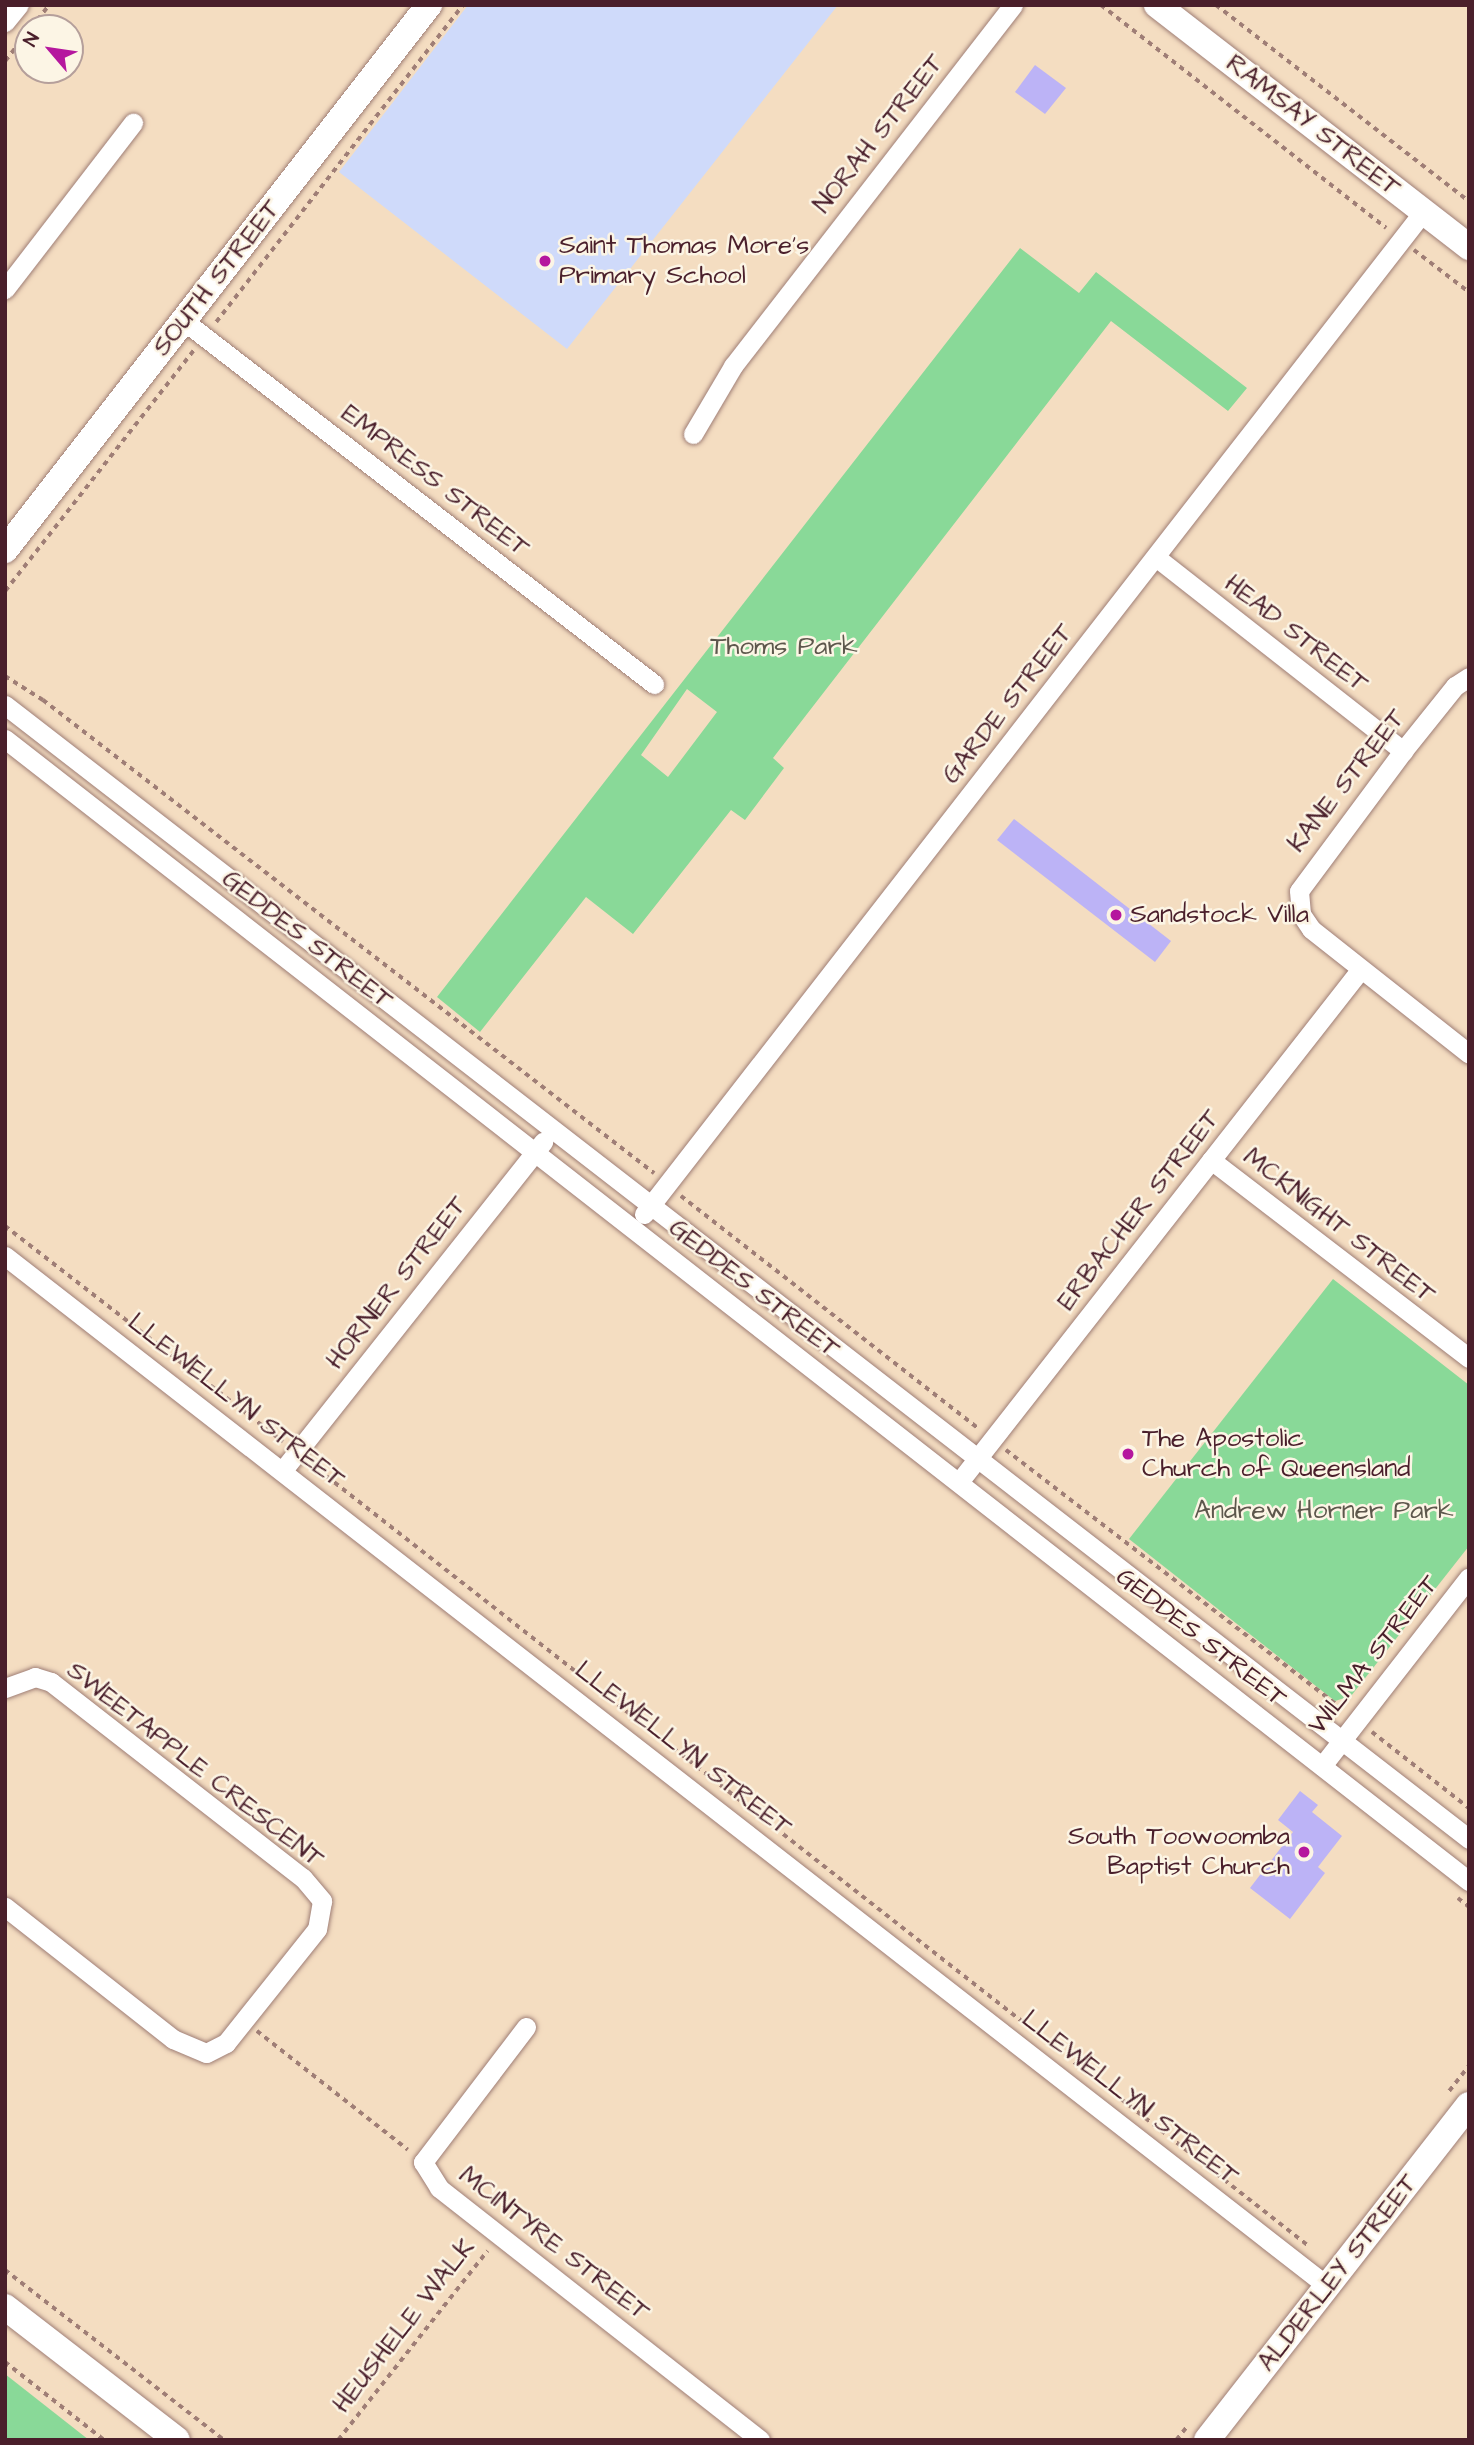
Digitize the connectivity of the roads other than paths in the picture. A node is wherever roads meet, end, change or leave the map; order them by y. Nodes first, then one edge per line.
1 (19, 5) edge
2 (429, 5) edge
3 (1013, 5) edge
4 (1157, 5) edge
5 (5, 22) edge
6 (133, 123) dead end
7 (1423, 212) junction
8 (1469, 247) edge
9 (5, 289) edge
10 (184, 321) junction
11 (693, 435) dead end
12 (5, 551) edge
13 (1157, 558) junction
14 (1469, 677) edge
15 (654, 684) dead end
16 (5, 705) edge
17 (5, 739) edge
18 (1403, 751) junction
19 (185, 844) junction
20 (168, 865) junction
21 (1360, 970) junction
22 (1469, 1054) edge
23 (553, 1129) junction
24 (536, 1151) junction
25 (1211, 1160) junction
26 (651, 1206) junction
27 (634, 1228) junction
28 (5, 1256) edge
29 (1469, 1359) edge
30 (977, 1459) junction
31 (283, 1470) junction
32 (959, 1482) junction
33 (1469, 1577) edge
34 (5, 1688) edge
35 (1341, 1740) junction
36 (1322, 1766) junction
37 (1469, 1839) edge
38 (1469, 1881) edge
39 (5, 1907) edge
40 (526, 2027) dead end
41 (1469, 2105) edge
42 (1327, 2286) junction
43 (5, 2307) edge
44 (177, 2440) edge
45 (760, 2440) edge
46 (1207, 2440) edge

1 - 5 street
2 - 10 street, SOUTH STREET
3 - 11 street, NORAH STREET
4 - 7 street, RAMSAY STREET
6 - 9 street
7 - 8 street, RAMSAY STREET
7 - 13 street, GARDE STREET
10 - 12 street, SOUTH STREET
10 - 15 street, EMPRESS STREET
13 - 18 street, HEAD STREET
13 - 26 street, GARDE STREET
14 - 18 street, KANE STREET
16 - 19 street, GEDDES STREET
17 - 20 street, GEDDES STREET
18 - 21 street, KANE STREET
19 - 20 street
19 - 23 street, GEDDES STREET
20 - 24 street, GEDDES STREET
21 - 22 street
21 - 25 street, ERBACHER STREET
23 - 24 street, HORNER STREET
23 - 26 street, GEDDES STREET
24 - 27 street, GEDDES STREET
24 - 31 street, HORNER STREET
25 - 29 street, MCKNIGHT STREET
25 - 30 street, ERBACHER STREET
26 - 27 street, GARDE STREET
26 - 30 street, GEDDES STREET
27 - 32 street, GEDDES STREET
28 - 31 street, LLEWELLYN STREET
30 - 32 street, ERBACHER STREET
30 - 35 street, GEDDES STREET
31 - 42 street, LLEWELLYN STREET
32 - 36 street, GEDDES STREET
33 - 35 street, WILMA STREET
34 - 39 street, SWEETAPPLE CRESCENT
35 - 36 street, WILMA STREET
35 - 37 street, GEDDES STREET
36 - 38 street, GEDDES STREET
40 - 45 street, MCINTYRE STREET
41 - 42 street, ALDERLEY STREET
42 - 46 street, ALDERLEY STREET
43 - 44 street

